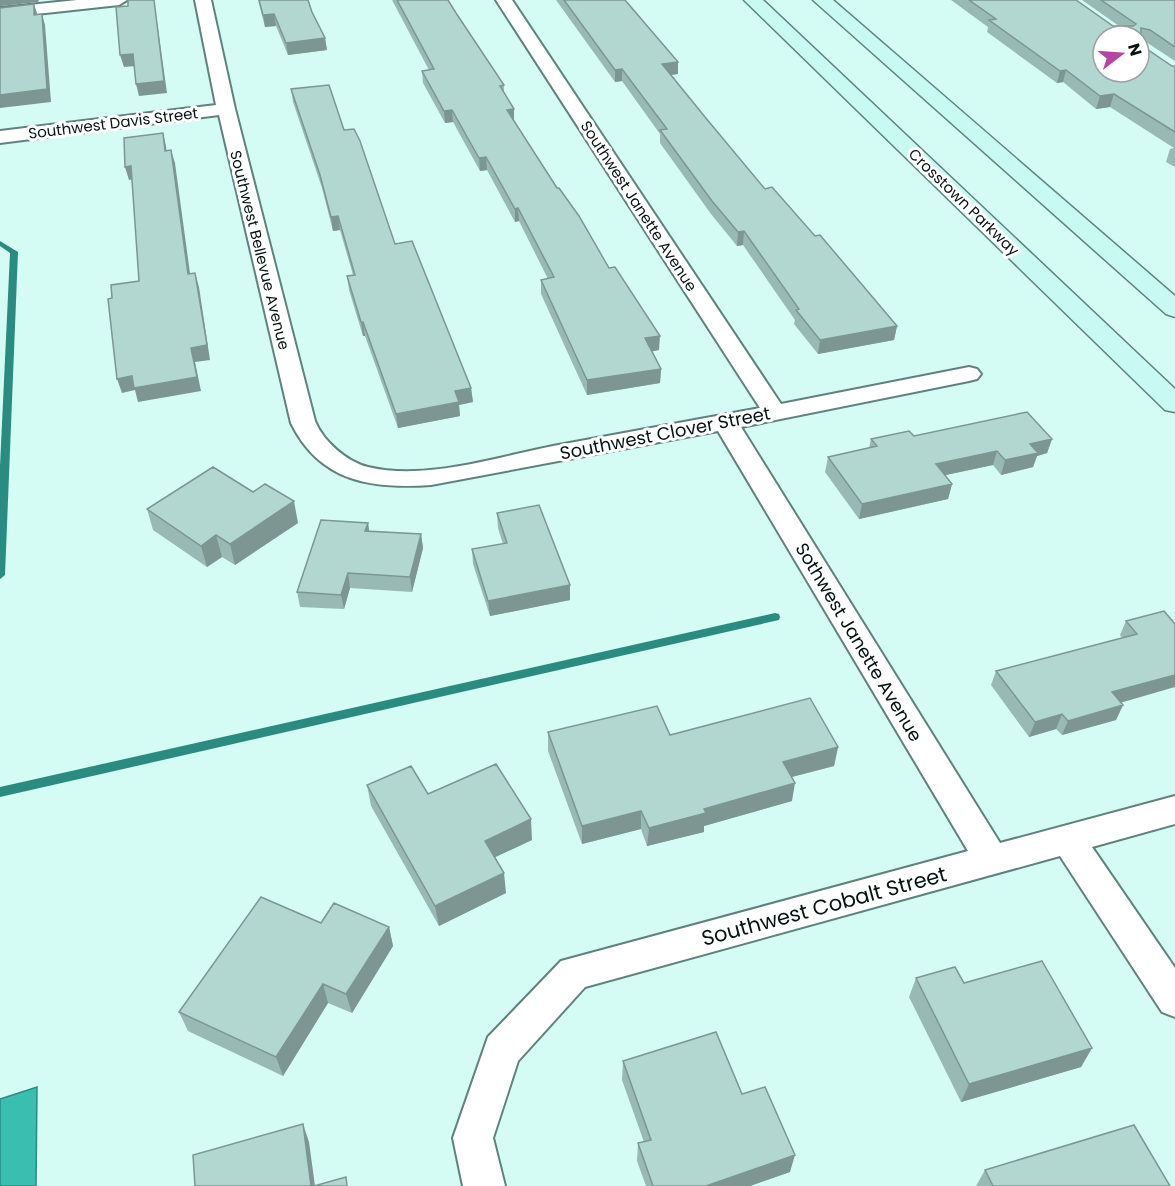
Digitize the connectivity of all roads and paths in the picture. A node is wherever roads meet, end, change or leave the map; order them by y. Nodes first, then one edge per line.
1 (119, 0) edge
2 (203, 0) edge
3 (504, 0) edge
4 (753, 0) edge
5 (822, 0) edge
6 (0, 13) edge
7 (226, 109) junction
8 (0, 137) edge
9 (1175, 309) edge
10 (969, 374) dead end
11 (1175, 404) edge
12 (775, 413) junction
13 (726, 423) junction
14 (360, 474) joint
15 (1175, 810) edge
16 (1068, 839) junction
17 (992, 860) junction
18 (1175, 1000) edge
19 (484, 1186) edge

1 - 6 street
2 - 7 street, Southwest Bellevue Avenue
3 - 12 street, Southwest Janette Avenue
4 - 11 main road, Crosstown Parkway
5 - 9 main road
7 - 8 street, Southwest Davis Street
7 - 14 street, Southwest Bellevue Avenue
10 - 12 street, Southwest Clover Street
12 - 13 street, Southwest Clover Street
13 - 14 street, Southwest Clover Street
13 - 17 street, Sothwest Janette Avenue
15 - 16 street, Southwest Cobalt Street
16 - 17 street, Southwest Cobalt Street
16 - 18 street
17 - 19 street, Southwest Cobalt Street

